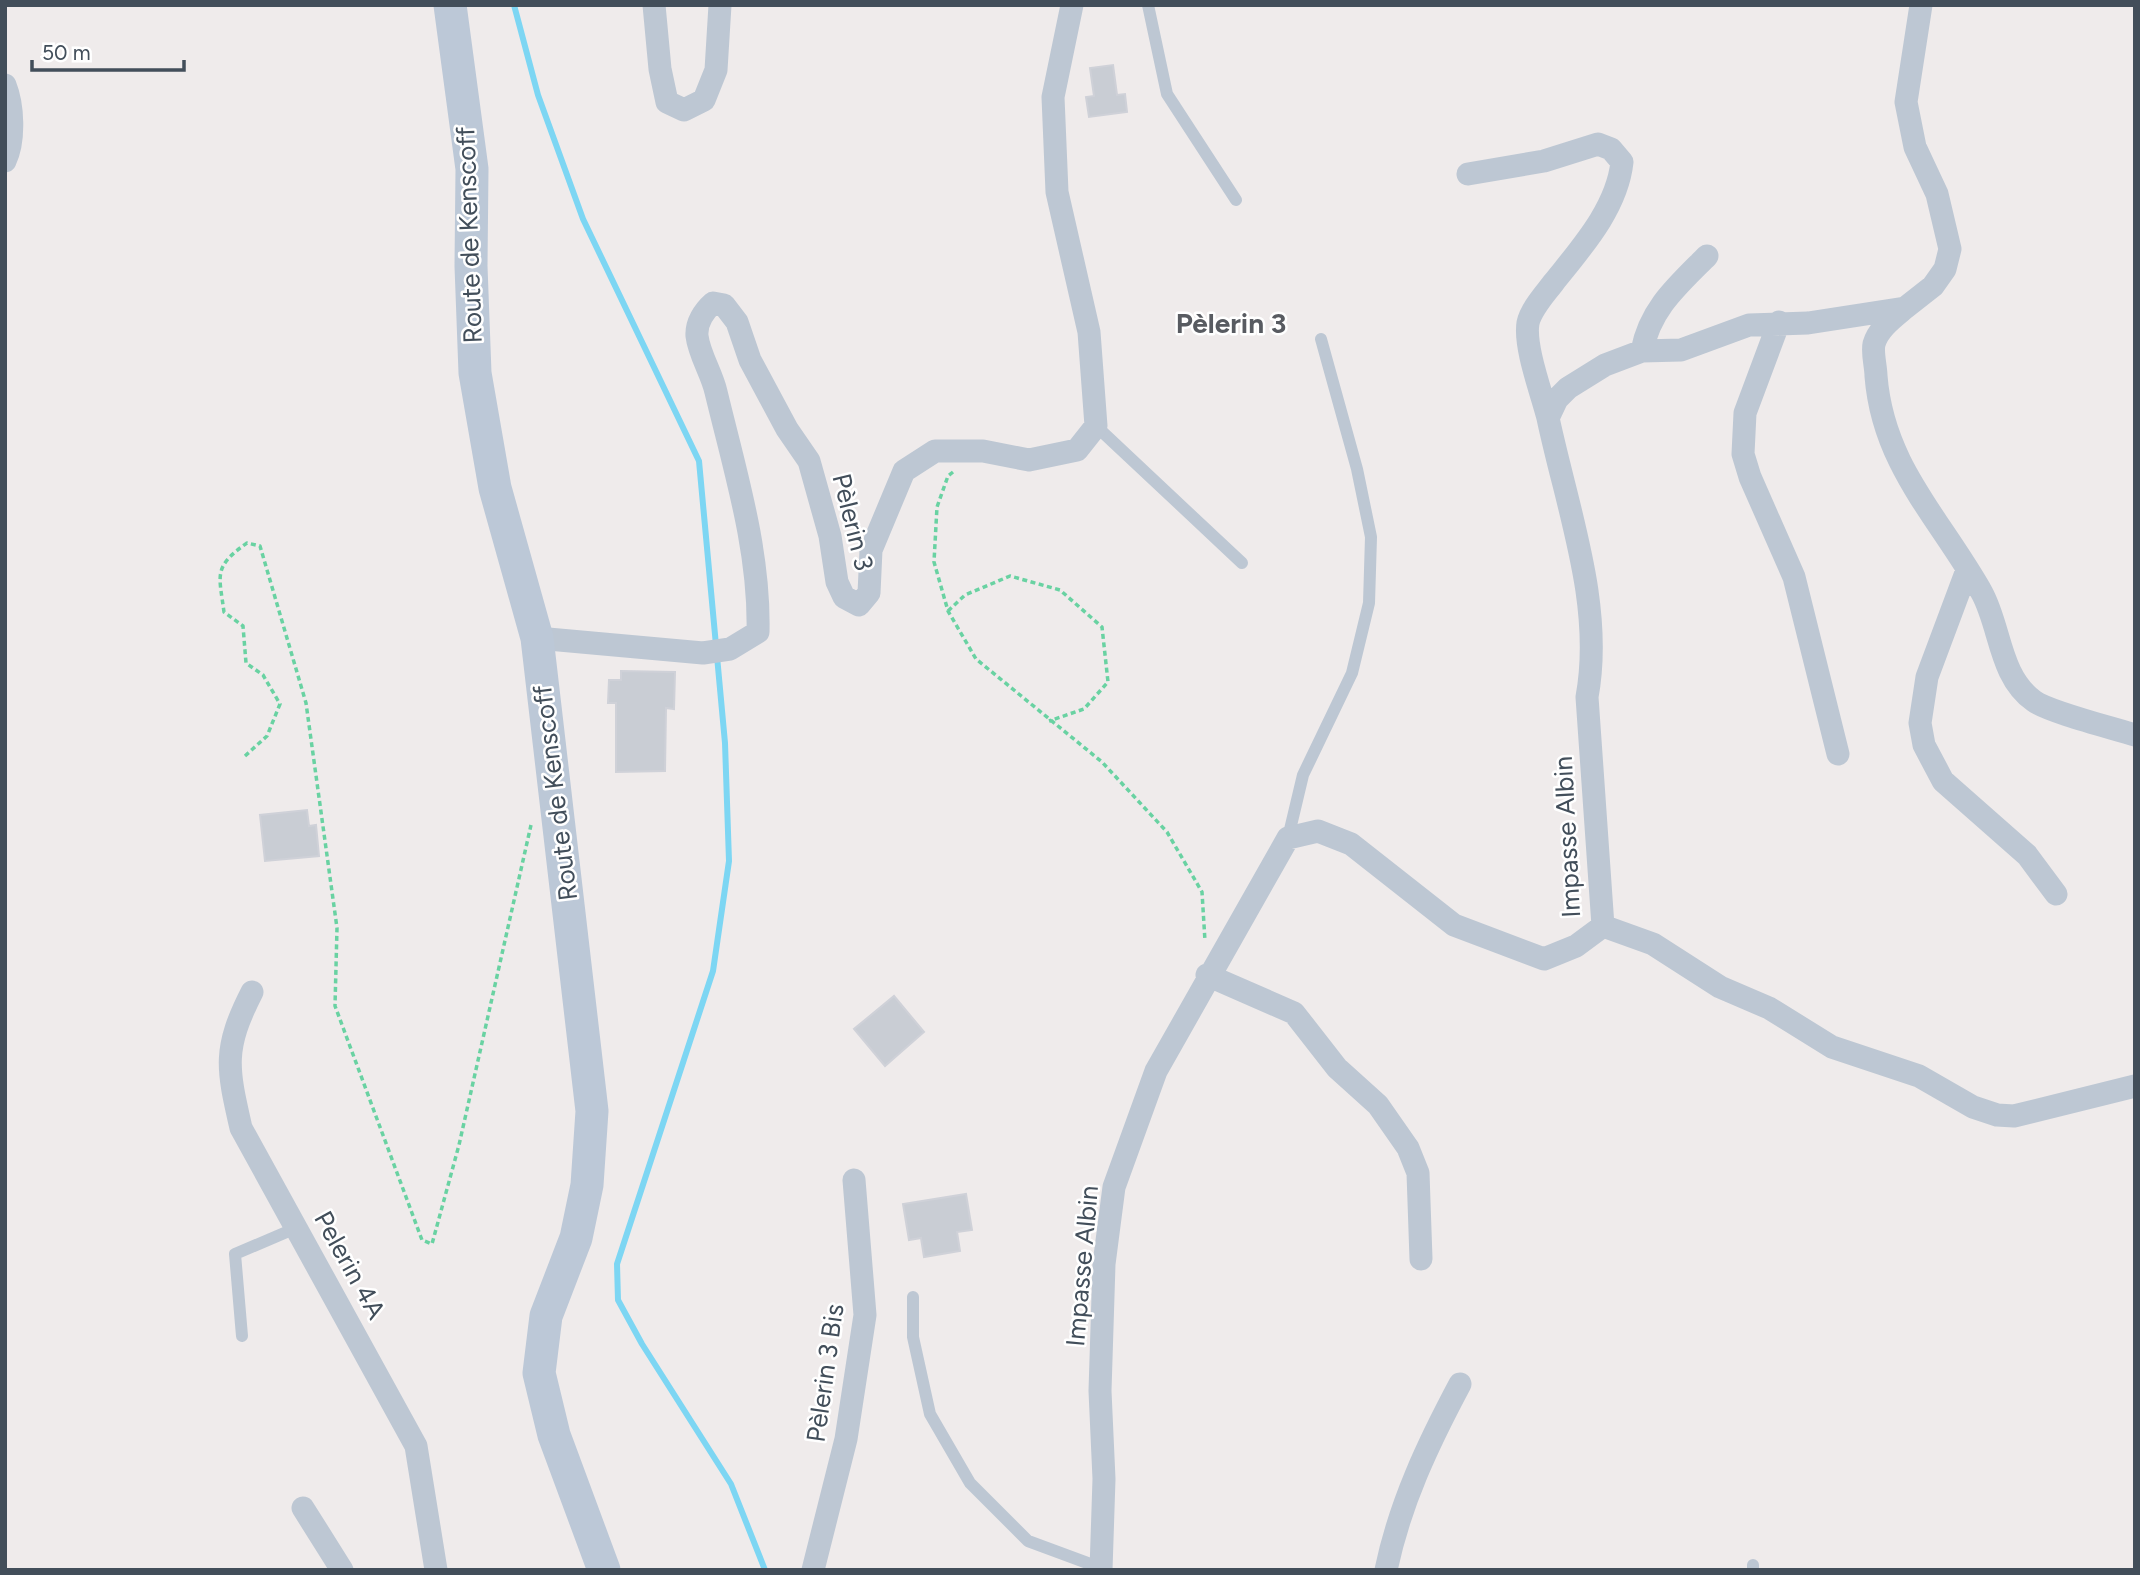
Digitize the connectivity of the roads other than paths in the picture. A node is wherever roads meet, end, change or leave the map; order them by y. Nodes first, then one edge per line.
1 (450, 5) edge
2 (653, 5) edge
3 (720, 5) edge
4 (1072, 5) edge
5 (1148, 5) edge
6 (1920, 5) edge
7 (5, 85) edge
8 (5, 161) edge
9 (1468, 174) dead end
10 (1237, 200) dead end
11 (1707, 256) dead end
12 (1905, 308) junction
13 (1779, 321) junction
14 (1321, 339) dead end
15 (1642, 351) junction
16 (1548, 418) junction
17 (1096, 426) junction
18 (1242, 563) dead end
19 (1966, 570) junction
20 (537, 638) junction
21 (2135, 735) edge
22 (1838, 754) dead end
23 (1287, 838) junction
24 (2056, 894) dead end
25 (1603, 926) junction
26 (1207, 975) junction
27 (252, 992) dead end
28 (2135, 1086) edge
29 (854, 1180) dead end
30 (296, 1228) junction
31 (1421, 1259) dead end
32 (913, 1297) dead end
33 (242, 1336) dead end
34 (1460, 1384) dead end
35 (303, 1508) dead end
36 (1101, 1569) edge
37 (342, 1570) edge
38 (436, 1570) edge
39 (604, 1570) edge
40 (813, 1570) edge
41 (1387, 1570) edge

1 - 20 main road, Route de Kenscoff
2 - 3 street
4 - 17 street
5 - 10 lane
6 - 12 street
7 - 8 street
9 - 16 street, Impasse Albin
11 - 15 street
12 - 13 street
12 - 19 street
13 - 15 street
13 - 22 street
14 - 23 lane
15 - 16 street
16 - 25 street, Impasse Albin
17 - 18 lane
17 - 20 street, Pèlerin 3
19 - 21 street
19 - 24 street
20 - 39 main road, Route de Kenscoff
23 - 25 street, Impasse Albin
23 - 26 street, Impasse Albin
25 - 28 street
26 - 31 street
26 - 36 street, Impasse Albin
27 - 30 street, Pelerin 4A
29 - 40 street, Pèlerin 3 Bis
30 - 33 lane
30 - 38 street, Pelerin 4A
32 - 36 lane
34 - 41 street
35 - 37 street

